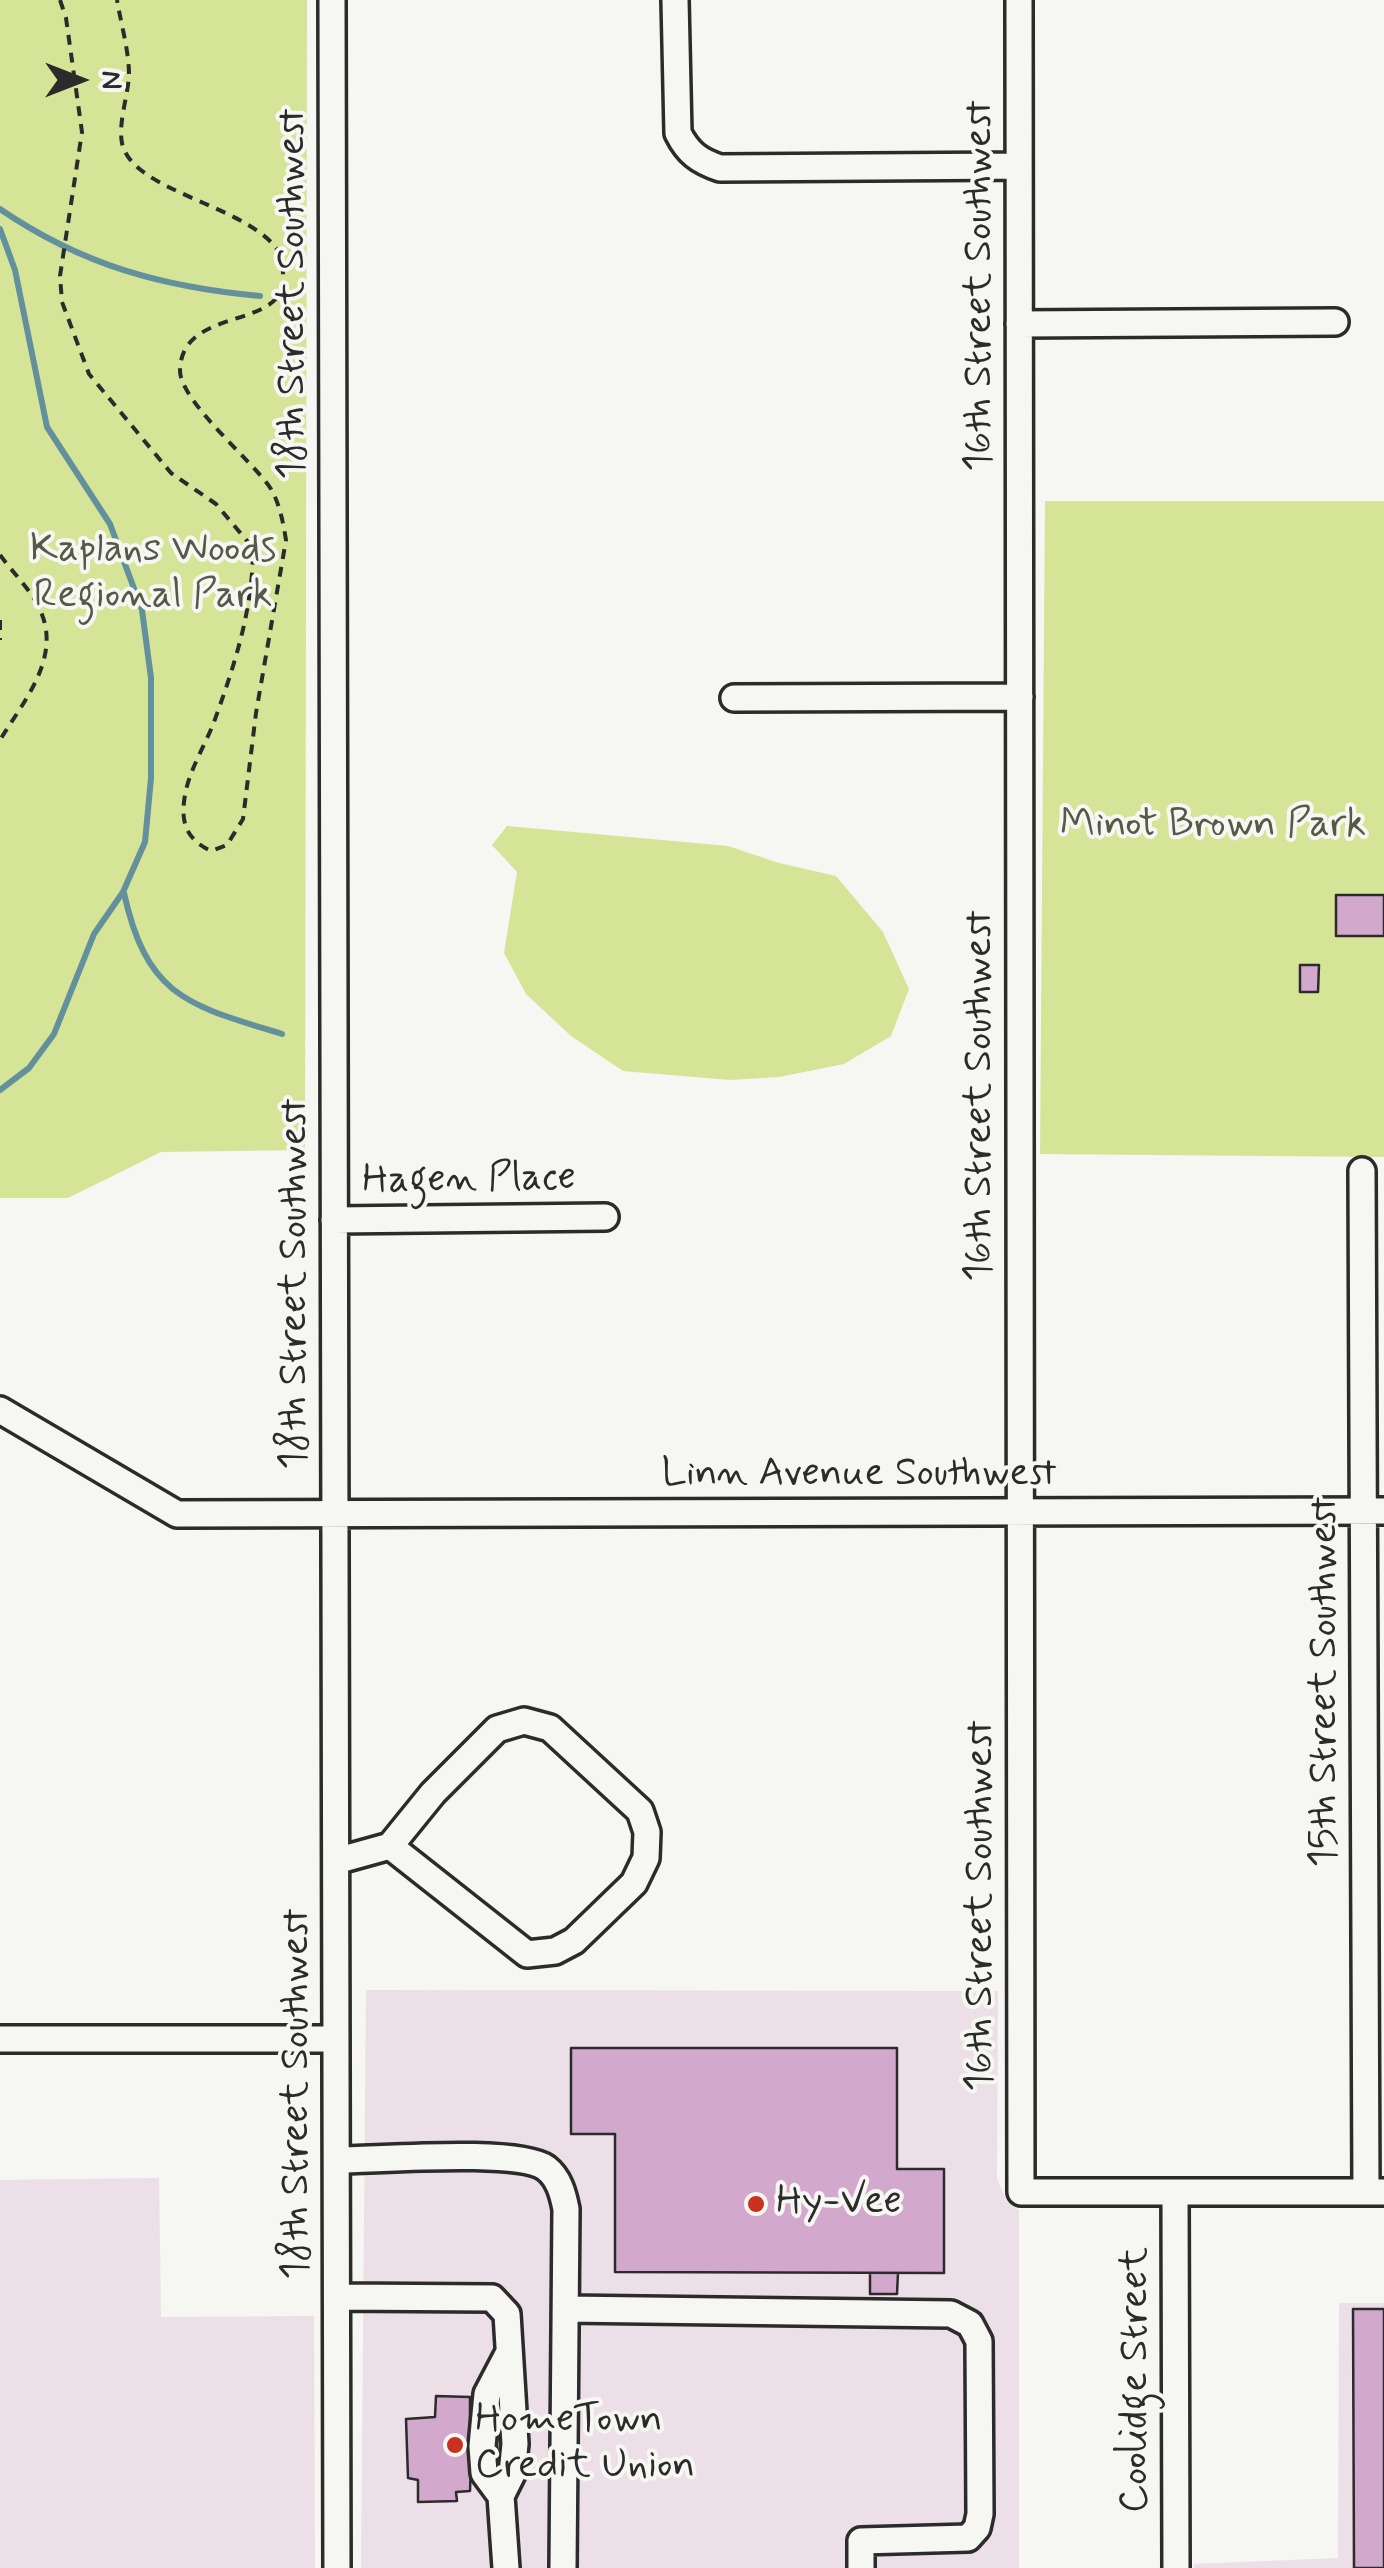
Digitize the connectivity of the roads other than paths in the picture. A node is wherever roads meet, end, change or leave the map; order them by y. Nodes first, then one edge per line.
1 (332, 0) edge
2 (675, 0) edge
3 (1019, 0) edge
4 (1019, 166) junction
5 (1335, 322) dead end
6 (1019, 324) junction
7 (734, 698) dead end
8 (1020, 698) junction
9 (1362, 1171) dead end
10 (605, 1218) dead end
11 (334, 1220) junction
12 (0, 1410) edge
13 (1374, 1512) edge
14 (1020, 1513) junction
15 (335, 1516) junction
16 (390, 1846) junction
17 (336, 1861) junction
18 (0, 2039) edge
19 (336, 2039) junction
20 (337, 2160) junction
21 (1175, 2192) junction
22 (1375, 2192) edge
23 (337, 2297) junction
24 (566, 2309) junction
25 (338, 2568) edge
26 (506, 2568) edge
27 (563, 2568) edge
28 (861, 2568) edge
29 (1176, 2568) edge

1 - 11 street, 18th Street Southwest
2 - 4 street
3 - 4 street, 16th Street Southwest
4 - 6 street, 16th Street Southwest
5 - 6 street
6 - 8 street, 16th Street Southwest
7 - 8 street
8 - 14 street, 16th Street Southwest
9 - 13 street, 15th Street Southwest
10 - 11 street, Hagen Place
11 - 15 street, 18th Street Southwest
12 - 15 street, Linn Avenue Southwest
13 - 14 street, Linn Avenue Southwest
13 - 22 street, 15th Street Southwest
14 - 15 street, Linn Avenue Southwest
14 - 21 street, 16th Street Southwest
15 - 17 street, 18th Street Southwest
16 - 16 street
16 - 17 street
17 - 19 street, 18th Street Southwest
18 - 19 street
19 - 20 street, 18th Street Southwest
20 - 23 street, 18th Street Southwest
20 - 24 street
21 - 22 street
21 - 29 street, Coolidge Street
23 - 25 street, 18th Street Southwest
23 - 26 street
24 - 27 street
24 - 28 street

